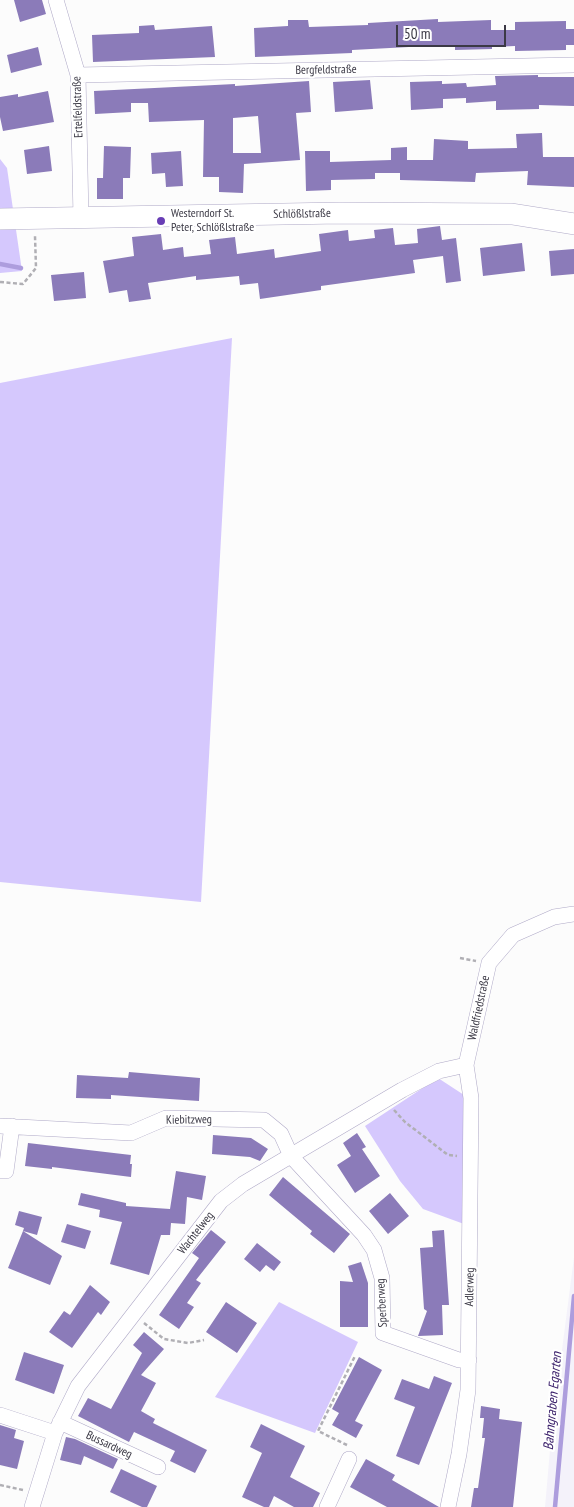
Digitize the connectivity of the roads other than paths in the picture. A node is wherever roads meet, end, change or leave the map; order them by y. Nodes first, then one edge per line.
1 (56, 0) edge
2 (574, 66) edge
3 (78, 75) junction
4 (81, 218) junction
5 (0, 219) edge
6 (574, 224) edge
7 (574, 914) edge
8 (466, 1065) junction
9 (6, 1126) edge
10 (290, 1156) junction
11 (0, 1171) edge
12 (469, 1360) junction
13 (0, 1415) edge
14 (57, 1428) junction
15 (349, 1459) road end
16 (158, 1467) dead end
17 (34, 1500) edge
18 (327, 1507) edge
19 (448, 1507) edge

1 - 3 street, Ertelfeldstraße
2 - 3 street, Bergfeldstraße
3 - 4 street, Ertelfeldstraße
4 - 5 street, Schlößlstraße
4 - 6 street, Schlößlstraße
7 - 8 street, Waldfriedstraße
8 - 10 street, Wachtelweg
8 - 12 street, Adlerweg
9 - 10 street, Kiebitzweg
9 - 11 street, Kiebitzweg
10 - 12 street, Sperberweg
10 - 14 street, Wachtelweg
12 - 19 street, Adlerweg
13 - 14 street, Bussardweg
14 - 16 street, Bussardweg
14 - 17 street, Wachtelweg
15 - 18 street

